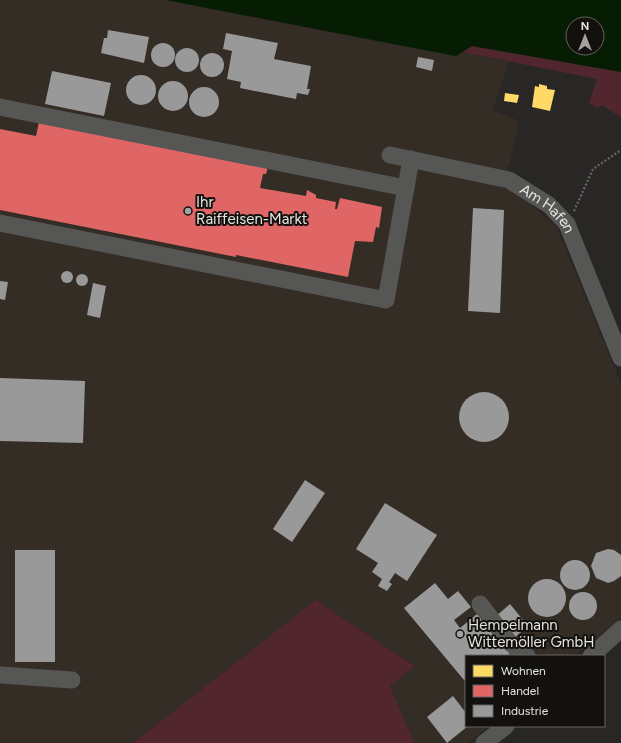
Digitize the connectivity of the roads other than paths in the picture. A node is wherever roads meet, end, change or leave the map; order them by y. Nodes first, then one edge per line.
1 (0, 107) edge
2 (390, 155) dead end
3 (410, 159) junction
4 (406, 188) junction
5 (0, 224) edge
6 (621, 358) edge
7 (480, 604) dead end
8 (621, 629) edge
9 (526, 655) edge
10 (592, 655) edge
11 (0, 675) edge
12 (72, 680) dead end
13 (505, 727) edge
14 (484, 743) edge

1 - 4 street
2 - 3 street, Am Hafen
3 - 4 street
3 - 6 street, Am Hafen
4 - 5 street
7 - 9 street
8 - 10 street
11 - 12 street
13 - 14 street

